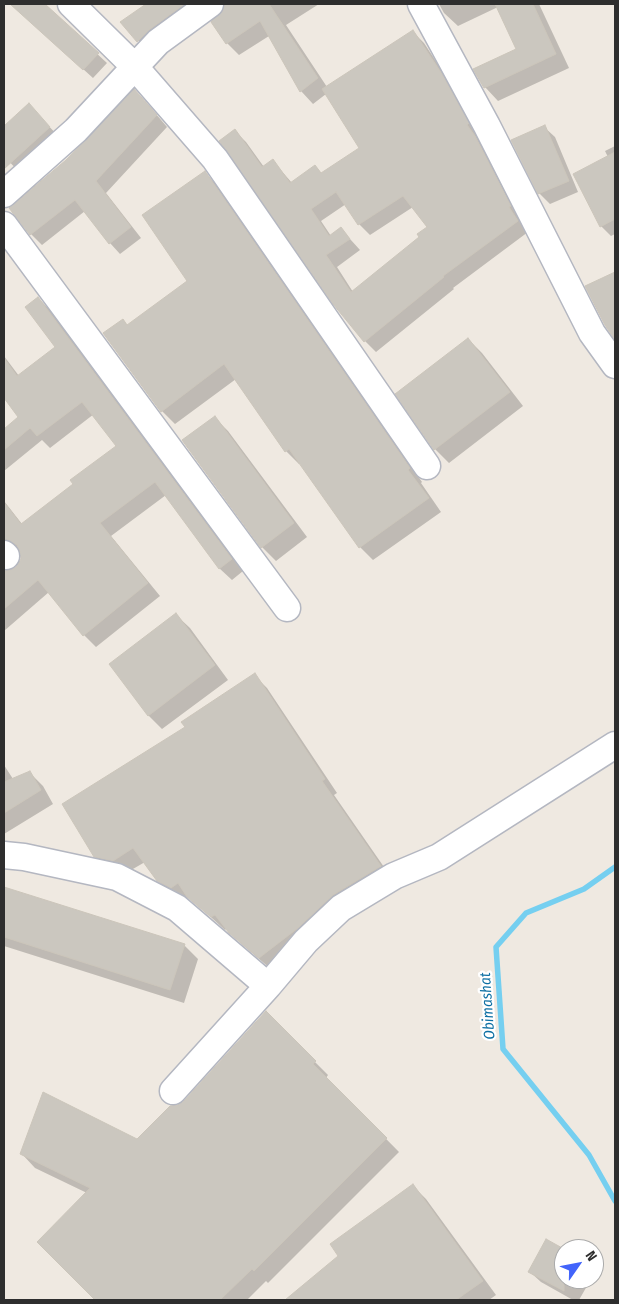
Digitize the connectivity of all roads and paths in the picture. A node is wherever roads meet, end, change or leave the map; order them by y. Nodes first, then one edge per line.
1 (71, 4) edge
2 (210, 4) edge
3 (421, 4) edge
4 (135, 67) junction
5 (4, 194) edge
6 (4, 225) edge
7 (615, 365) edge
8 (426, 466) dead end
9 (287, 608) dead end
10 (615, 745) edge
11 (4, 855) edge
12 (268, 986) junction
13 (172, 1091) dead end

1 - 4 street
2 - 4 street
3 - 7 street
4 - 5 street
4 - 8 street
6 - 9 street
10 - 12 street
11 - 12 street
12 - 13 street

